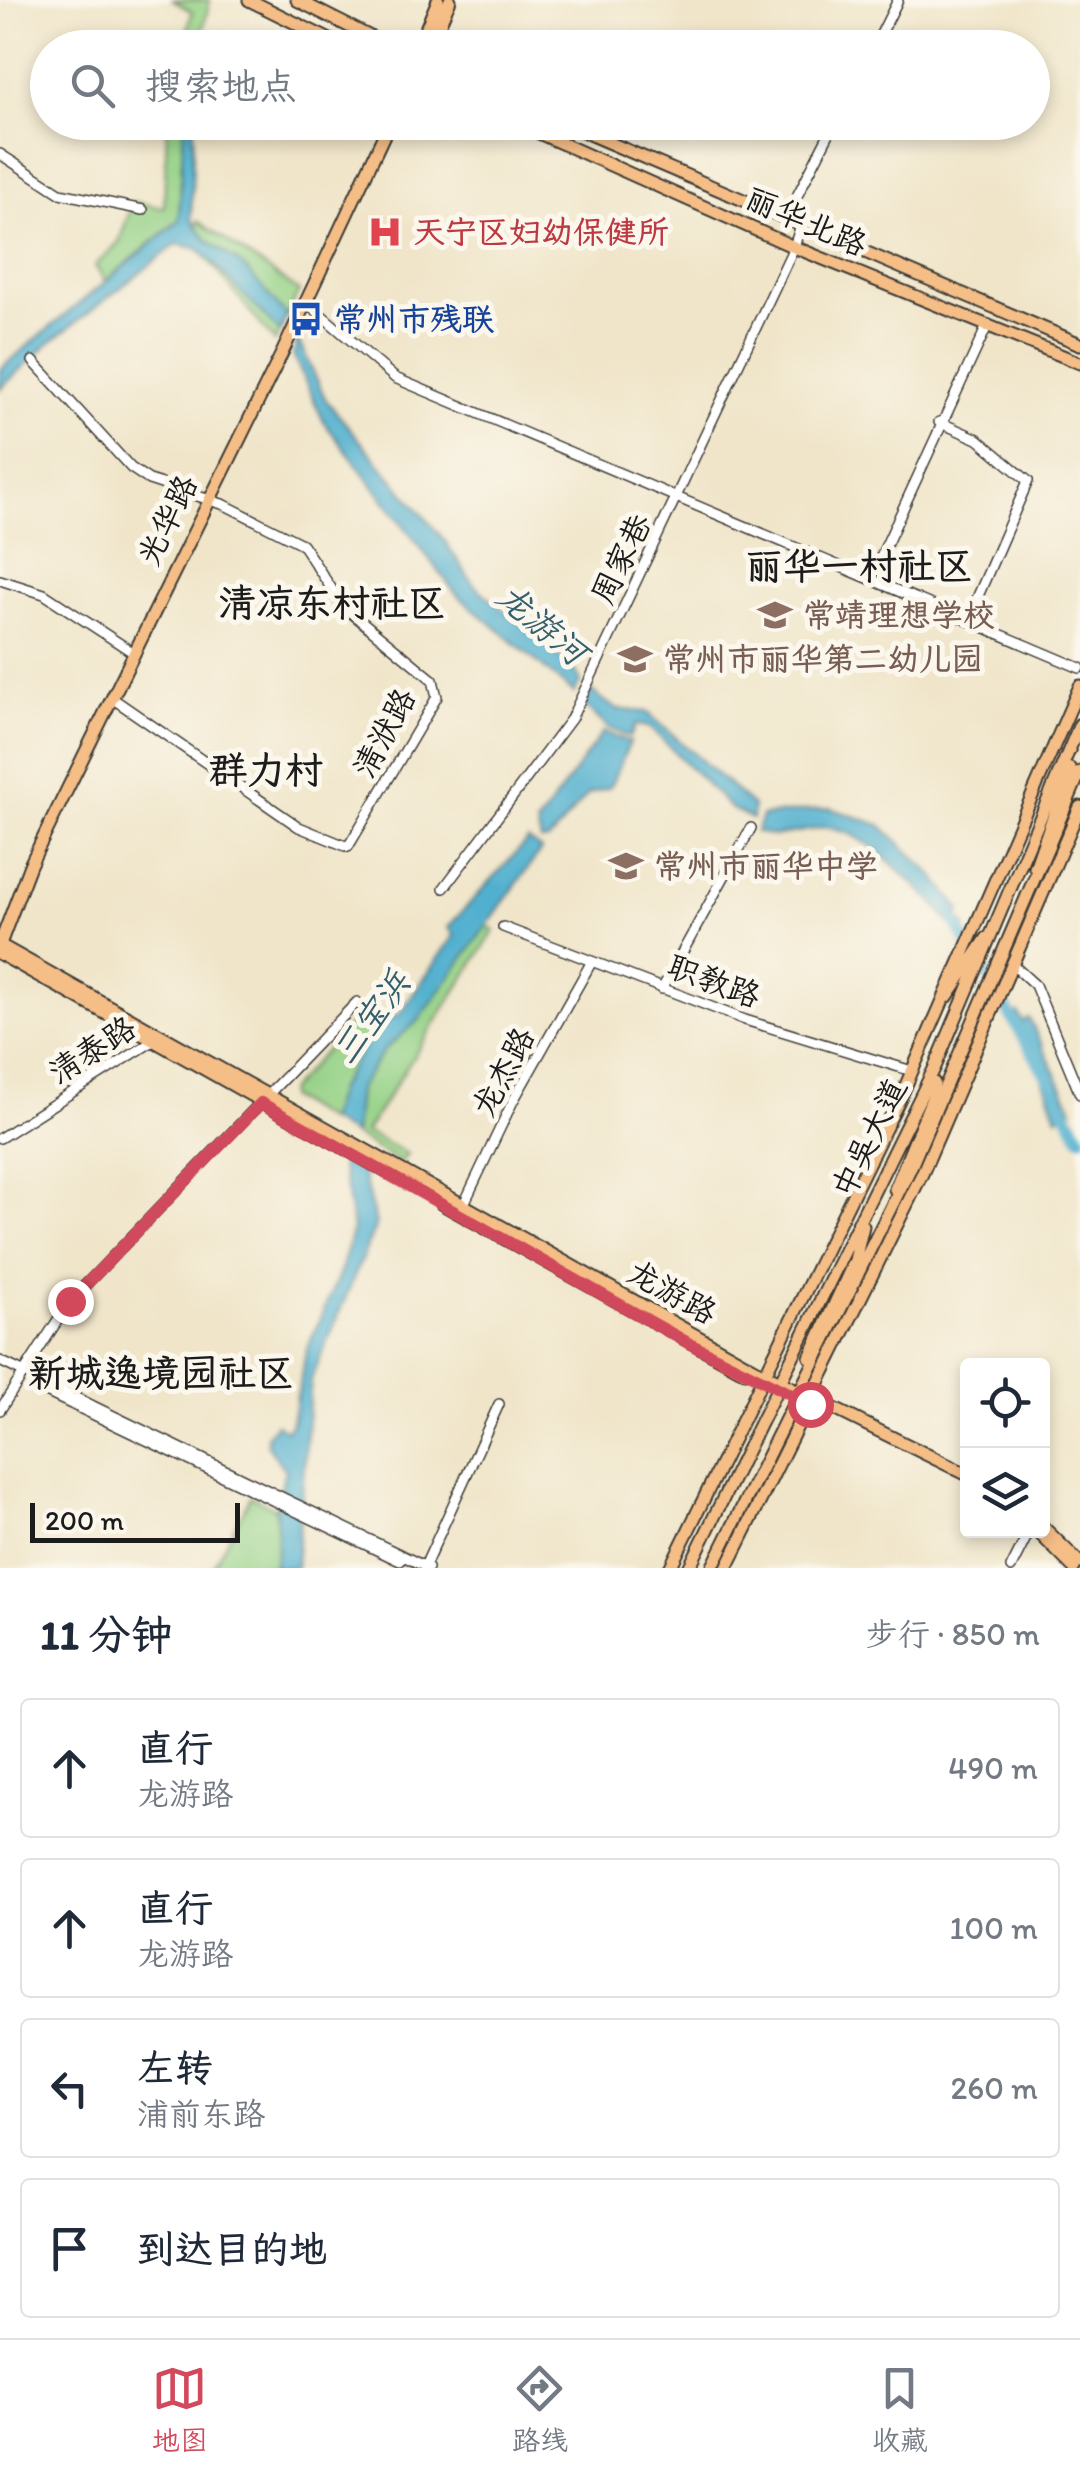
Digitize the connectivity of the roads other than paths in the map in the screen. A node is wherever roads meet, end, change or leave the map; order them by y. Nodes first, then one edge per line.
1 (249, 0) edge
2 (297, 0) edge
3 (438, 0) edge
4 (450, 0) edge
5 (898, 0) edge
6 (310, 30) edge
7 (348, 30) edge
8 (426, 30) edge
9 (437, 30) edge
10 (883, 30) edge
11 (381, 140) edge
12 (554, 140) edge
13 (601, 140) edge
14 (826, 140) edge
15 (0, 154) edge
16 (143, 210) dead end
17 (800, 228) junction
18 (794, 248) junction
19 (305, 300) junction
20 (988, 324) junction
21 (1080, 344) edge
22 (33, 361) dead end
23 (1080, 363) edge
24 (939, 422) junction
25 (680, 496) junction
26 (206, 499) junction
27 (871, 578) junction
28 (0, 580) edge
29 (968, 619) junction
30 (134, 653) junction
31 (1080, 668) edge
32 (1080, 686) edge
33 (112, 698) junction
34 (1080, 724) edge
35 (1080, 772) edge
36 (1058, 776) junction
37 (1040, 778) junction
38 (1080, 807) edge
39 (751, 828) dead end
40 (1017, 870) junction
41 (444, 888) dead end
42 (1037, 891) junction
43 (503, 927) dead end
44 (0, 944) edge
45 (975, 951) junction
46 (0, 954) edge
47 (591, 964) junction
48 (1013, 965) junction
49 (967, 970) junction
50 (662, 989) junction
51 (358, 1002) dead end
52 (987, 1026) junction
53 (158, 1039) junction
54 (961, 1047) junction
55 (943, 1048) junction
56 (951, 1071) junction
57 (912, 1072) junction
58 (924, 1088) junction
59 (1080, 1094) edge
60 (265, 1100) junction
61 (0, 1138) edge
62 (356, 1152) junction
63 (868, 1203) junction
64 (463, 1206) junction
65 (889, 1211) junction
66 (848, 1245) junction
67 (880, 1262) junction
68 (816, 1276) junction
69 (823, 1348) junction
70 (0, 1361) edge
71 (23, 1374) junction
72 (766, 1379) junction
73 (779, 1386) junction
74 (805, 1398) junction
75 (500, 1404) dead end
76 (0, 1410) edge
77 (753, 1438) junction
78 (960, 1471) edge
79 (960, 1480) edge
80 (711, 1523) junction
81 (745, 1532) junction
82 (1050, 1534) edge
83 (1028, 1538) edge
84 (1042, 1538) edge
85 (702, 1542) junction
86 (1080, 1562) edge
87 (714, 1563) edge
88 (423, 1568) edge
89 (670, 1568) edge
90 (680, 1568) edge
91 (689, 1568) edge
92 (698, 1568) edge
93 (727, 1568) edge
94 (1011, 1568) edge
95 (1074, 1568) edge

1 - 6 main road
2 - 7 main road
3 - 8 main road
4 - 9 main road
5 - 10 street
11 - 19 main road, 光华路
12 - 18 main road, 丽华北路
13 - 17 main road, 丽华北路
14 - 17 street, 周家巷
15 - 16 street
17 - 18 street, 周家巷
17 - 21 main road, 丽华北路
18 - 20 main road, 丽华北路
18 - 25 street, 周家巷
19 - 25 street
19 - 26 main road, 光华路
20 - 23 main road, 丽华北路
20 - 24 street
22 - 26 street, 清洑路
24 - 27 street
24 - 29 street
25 - 27 street
25 - 41 street, 周家巷
26 - 30 main road, 光华路
26 - 33 street, 清洑路
27 - 29 street
28 - 30 street
29 - 31 street
30 - 33 main road, 光华路
32 - 37 main road
33 - 44 main road, 光华路
34 - 36 main road
35 - 42 main road
36 - 40 main road
36 - 42 main road
37 - 40 main road
37 - 45 main road
38 - 42 main road
39 - 50 street
40 - 45 main road
42 - 48 main road
42 - 54 main road, 中吴大道
43 - 47 street, 职教路
44 - 53 main road
45 - 49 main road
46 - 53 main road
47 - 50 street, 职教路
47 - 64 street, 龙杰路
48 - 52 main road
48 - 59 street
49 - 54 main road
49 - 55 main road, 中吴大道
49 - 57 main road
50 - 57 street, 职教路
51 - 60 street
52 - 56 main road
52 - 67 main road
53 - 60 main road
53 - 61 street, 清泰路
54 - 56 main road, 中吴大道
55 - 57 main road
55 - 58 main road, 中吴大道
56 - 65 main road, 中吴大道
57 - 68 main road
58 - 63 main road, 中吴大道
58 - 65 main road
60 - 62 main road
60 - 71 street
62 - 64 main road, 龙游路
62 - 72 main road, 龙游路
63 - 66 main road, 中吴大道
63 - 69 main road
64 - 72 main road, 龙游路
65 - 67 main road
65 - 69 main road, 中吴大道
66 - 68 main road
66 - 73 main road, 中吴大道
67 - 74 main road
68 - 72 main road
69 - 74 main road, 中吴大道
70 - 71 street
71 - 76 street
71 - 88 street
72 - 73 main road, 龙游路
72 - 89 main road
73 - 74 main road, 龙游路
73 - 77 main road, 中吴大道
74 - 78 main road, 龙游路
74 - 79 main road, 龙游路
74 - 81 main road
74 - 87 main road, 中吴大道
75 - 88 street
77 - 80 main road, 中吴大道
77 - 87 main road
80 - 85 main road, 中吴大道
80 - 90 main road
81 - 87 main road
81 - 93 main road
82 - 86 main road
83 - 94 street
84 - 95 main road
85 - 91 main road, 中吴大道
85 - 92 main road

